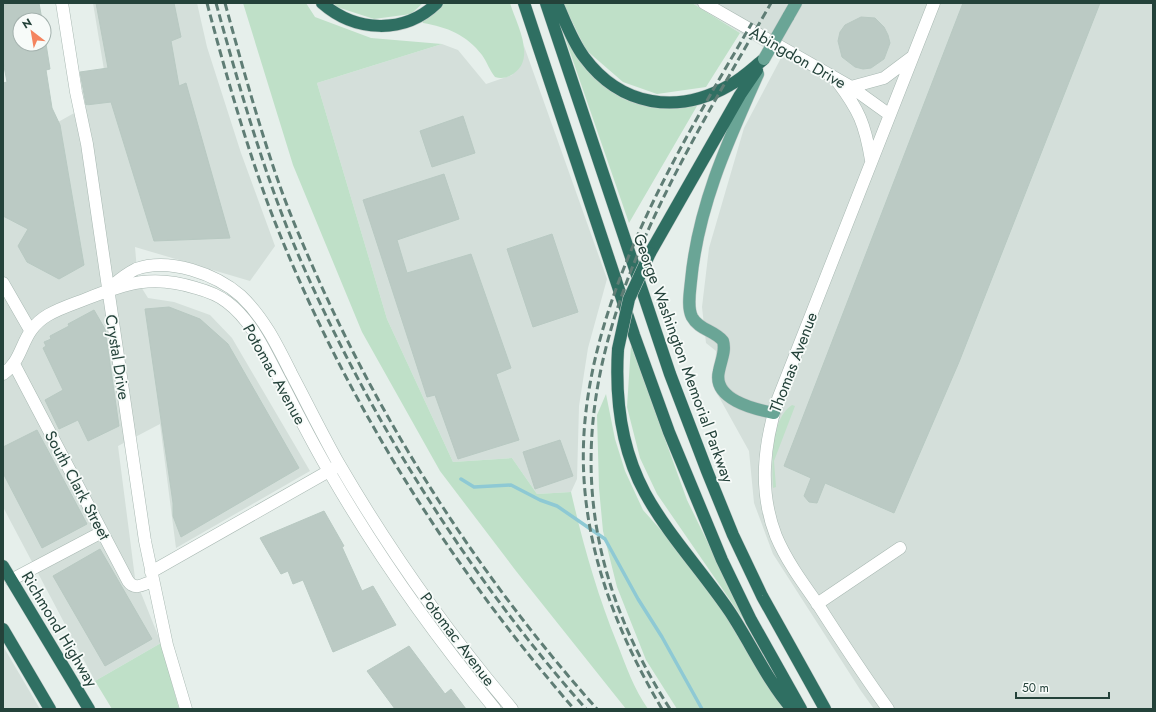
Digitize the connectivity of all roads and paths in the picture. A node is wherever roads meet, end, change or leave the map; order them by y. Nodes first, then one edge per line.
1 (62, 3) edge
2 (322, 3) edge
3 (437, 3) edge
4 (524, 3) edge
5 (546, 3) edge
6 (557, 3) edge
7 (704, 3) edge
8 (796, 3) edge
9 (934, 3) edge
10 (913, 57) junction
11 (764, 59) junction
12 (833, 77) junction
13 (851, 87) junction
14 (890, 114) junction
15 (871, 162) junction
16 (3, 283) edge
17 (107, 290) junction
18 (30, 330) junction
19 (14, 364) junction
20 (3, 374) edge
21 (774, 413) junction
22 (340, 465) junction
23 (329, 471) junction
24 (102, 532) junction
25 (900, 548) dead end
26 (3, 566) edge
27 (152, 576) junction
28 (11, 580) junction
29 (817, 604) junction
30 (3, 629) edge
31 (50, 709) edge
32 (89, 709) edge
33 (186, 709) edge
34 (495, 709) edge
35 (512, 709) edge
36 (792, 709) edge
37 (801, 709) edge
38 (825, 709) edge
39 (888, 709) edge

1 - 17 street, Crystal Drive
2 - 3 highway
4 - 37 highway
5 - 38 highway, George Washington Memorial Parkway
6 - 11 highway
7 - 12 street, Abingdon Drive
8 - 11 main road, bridge
9 - 10 street, Thomas Avenue
10 - 13 street
10 - 14 street, Thomas Avenue
11 - 21 main road
11 - 36 highway, bridge
12 - 13 street, Abingdon Drive
12 - 15 street
13 - 14 street, Abingdon Drive
14 - 15 street, Thomas Avenue
15 - 21 street, Thomas Avenue
16 - 18 street
17 - 18 street
17 - 22 street, Potomac Avenue
17 - 23 street, Potomac Avenue
17 - 27 street, Crystal Drive
18 - 19 street
19 - 20 street
19 - 24 street, South Clark Street
21 - 29 street, Thomas Avenue
22 - 23 street, South Clark Street
22 - 35 street, Potomac Avenue
23 - 27 street, South Clark Street
23 - 34 street, Potomac Avenue
24 - 27 street, South Clark Street
24 - 28 street
25 - 29 street
26 - 28 highway, Richmond Highway
27 - 33 street, Crystal Drive
28 - 32 highway, Richmond Highway
29 - 39 street, Thomas Avenue
30 - 31 highway

